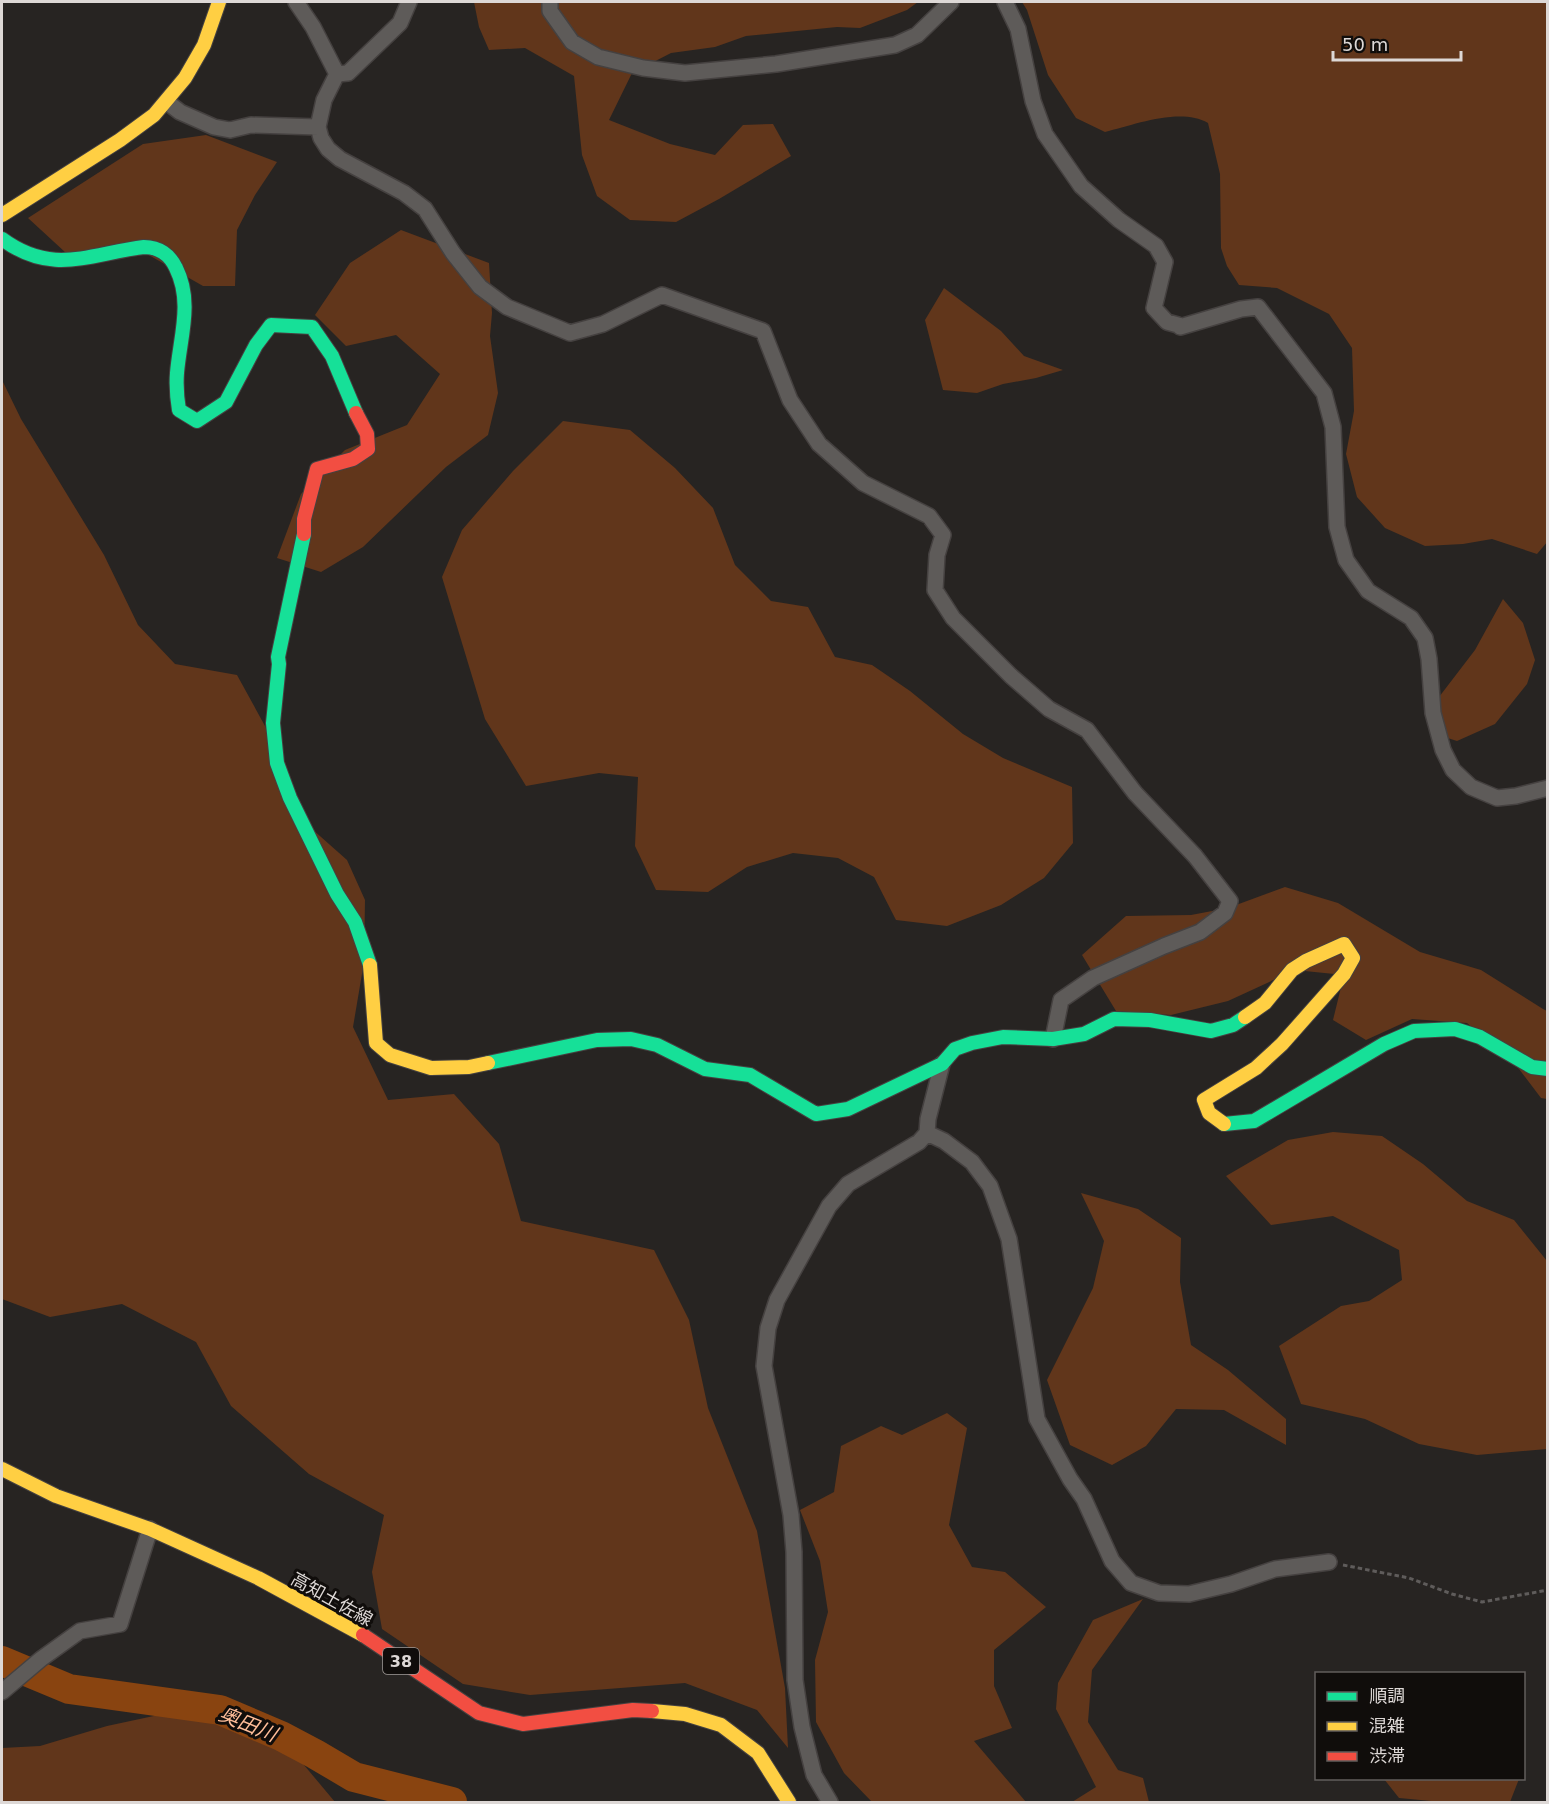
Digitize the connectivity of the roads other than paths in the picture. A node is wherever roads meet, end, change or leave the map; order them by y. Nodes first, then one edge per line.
1 (219, 2) edge
2 (296, 2) edge
3 (410, 2) edge
4 (550, 2) edge
5 (951, 2) edge
6 (1005, 2) edge
7 (338, 74) junction
8 (166, 102) junction
9 (318, 127) junction
10 (2, 215) edge
11 (2, 239) edge
12 (1548, 788) edge
13 (1053, 1039) junction
14 (942, 1064) junction
15 (1548, 1069) edge
16 (927, 1133) junction
17 (2, 1469) edge
18 (150, 1529) junction
19 (1329, 1562) road end
20 (7, 1688) edge
21 (789, 1803) edge
22 (830, 1803) edge

1 - 8 street
2 - 7 street
3 - 7 street
4 - 5 street
6 - 12 street
7 - 9 street
8 - 9 street
8 - 10 street
9 - 13 street
11 - 14 street
13 - 14 street
13 - 15 street
14 - 16 street
16 - 19 street
16 - 22 street
17 - 18 street, 高知土佐線 / 38
18 - 20 street
18 - 21 street, 高知土佐線 / 38

